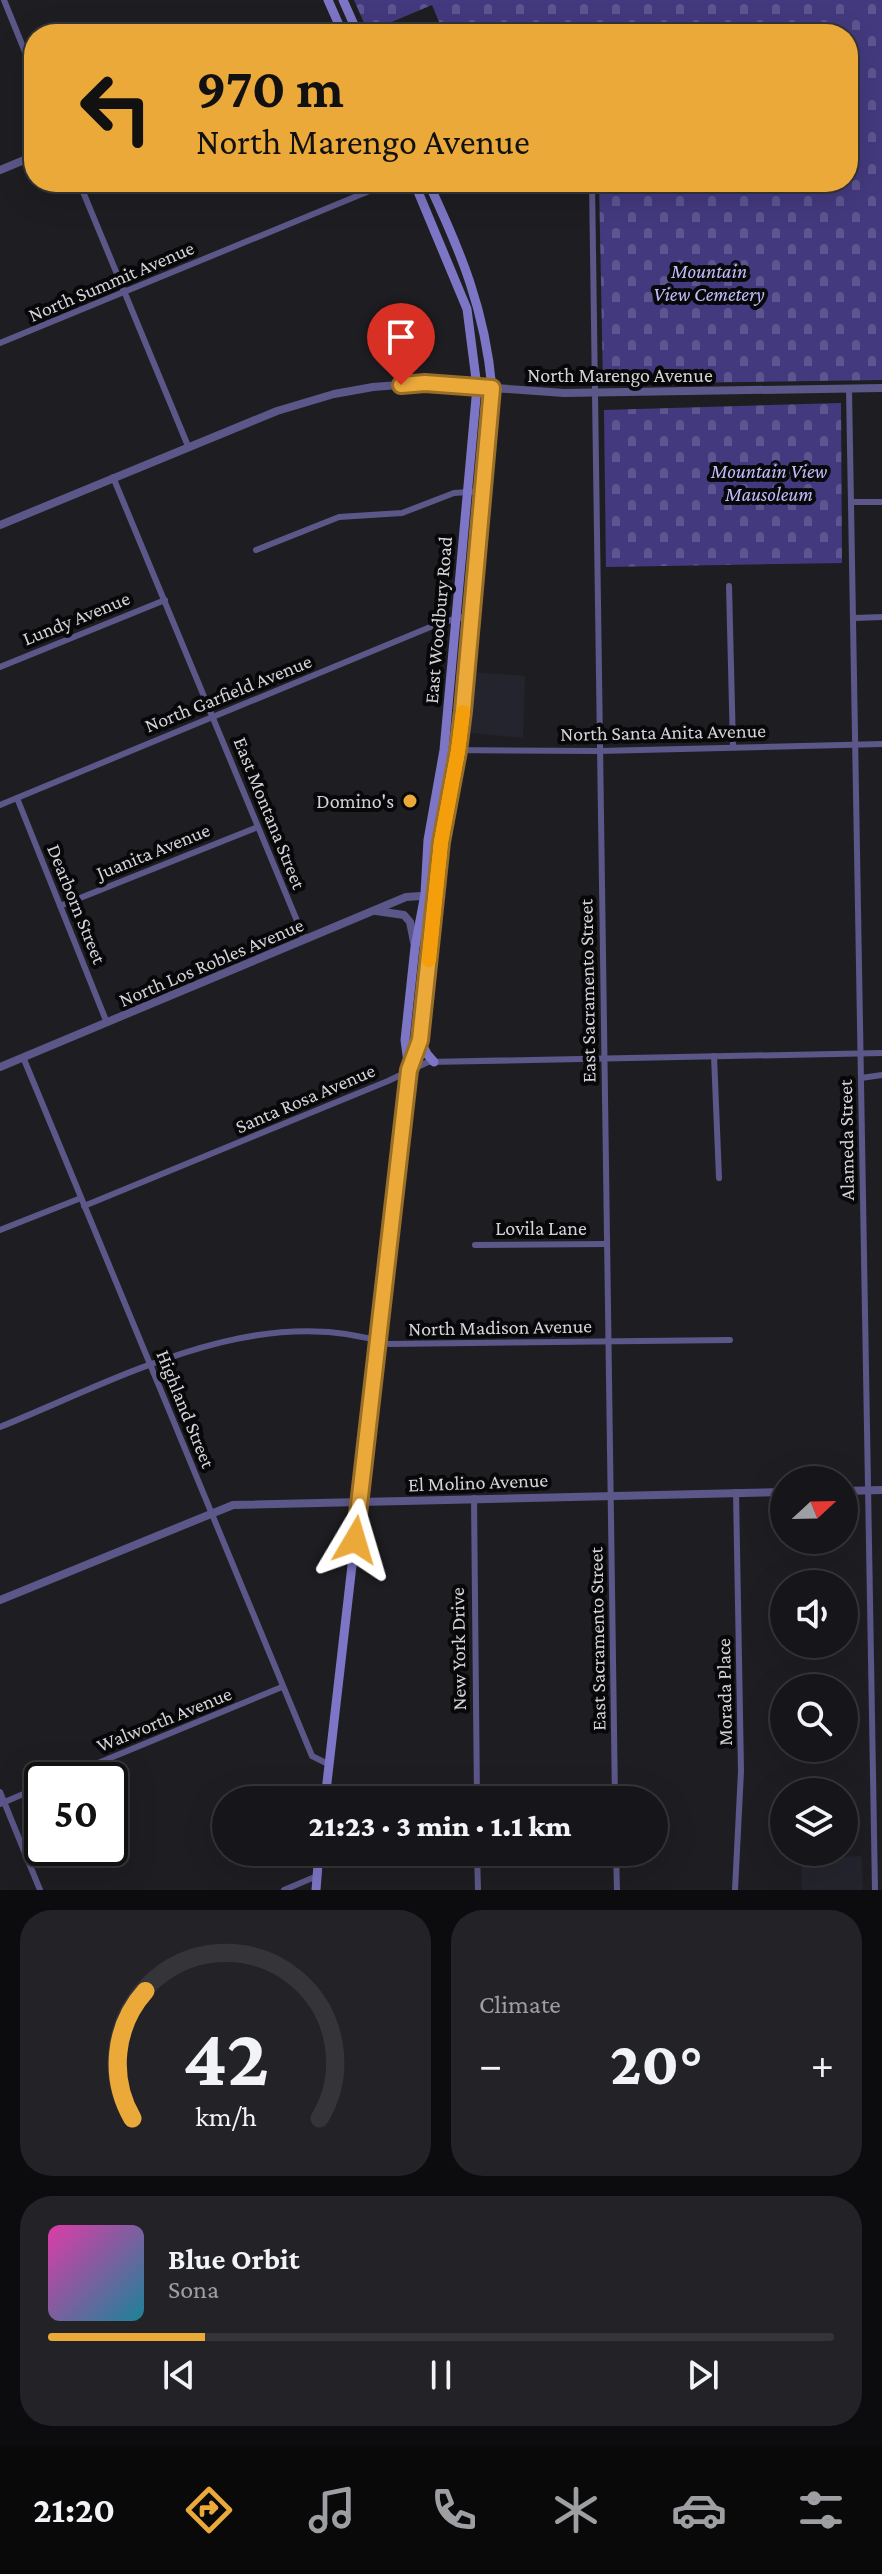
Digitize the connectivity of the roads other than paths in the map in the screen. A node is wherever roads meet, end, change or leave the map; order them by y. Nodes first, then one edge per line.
1 (4, 0) edge
2 (328, 0) edge
3 (343, 0) edge
4 (338, 24) edge
5 (354, 24) edge
6 (24, 49) edge
7 (24, 160) edge
8 (0, 170) edge
9 (83, 192) edge
10 (367, 192) edge
11 (418, 192) edge
12 (432, 192) edge
13 (592, 192) edge
14 (124, 293) junction
15 (0, 343) edge
16 (477, 387) junction
17 (492, 388) junction
18 (882, 388) edge
19 (849, 389) junction
20 (594, 393) junction
21 (188, 446) junction
22 (113, 477) junction
23 (483, 491) junction
24 (467, 493) junction
25 (852, 502) junction
26 (882, 502) edge
27 (0, 525) edge
28 (256, 550) dead end
29 (729, 586) dead end
30 (165, 600) junction
31 (470, 615) junction
32 (882, 617) edge
33 (854, 618) junction
34 (456, 619) junction
35 (0, 667) edge
36 (213, 716) junction
37 (856, 744) junction
38 (882, 744) edge
39 (733, 747) junction
40 (444, 750) junction
41 (458, 751) junction
42 (599, 751) junction
43 (17, 798) junction
44 (0, 805) edge
45 (432, 811) junction
46 (446, 812) junction
47 (258, 827) junction
48 (425, 894) junction
49 (436, 895) junction
50 (60, 906) junction
51 (375, 911) junction
52 (305, 940) junction
53 (415, 947) junction
54 (107, 1023) junction
55 (420, 1040) junction
56 (882, 1053) edge
57 (861, 1054) junction
58 (714, 1056) junction
59 (23, 1057) junction
60 (604, 1059) junction
61 (434, 1062) junction
62 (0, 1067) edge
63 (409, 1070) junction
64 (882, 1075) edge
65 (861, 1078) junction
66 (719, 1178) dead end
67 (81, 1198) junction
68 (84, 1206) junction
69 (0, 1230) edge
70 (606, 1244) junction
71 (475, 1245) dead end
72 (730, 1340) dead end
73 (379, 1341) junction
74 (609, 1342) junction
75 (151, 1365) junction
76 (0, 1427) edge
77 (858, 1490) edge
78 (868, 1490) junction
79 (882, 1490) edge
80 (736, 1492) junction
81 (770, 1492) edge
82 (611, 1495) junction
83 (474, 1498) junction
84 (360, 1501) junction
85 (210, 1512) junction
86 (0, 1600) edge
87 (282, 1687) junction
88 (877, 1728) edge
89 (101, 1762) edge
90 (328, 1764) junction
91 (326, 1786) edge
92 (477, 1786) edge
93 (615, 1786) edge
94 (0, 1792) edge
95 (24, 1794) edge
96 (2, 1803) edge
97 (318, 1866) edge
98 (477, 1866) edge
99 (616, 1866) edge
100 (317, 1876) junction
101 (40, 1890) edge
102 (284, 1890) edge
103 (316, 1890) edge
104 (478, 1890) edge
105 (617, 1890) edge
106 (735, 1890) edge
107 (875, 1890) edge

1 - 6 street
2 - 4 main road
3 - 5 main road
7 - 8 street
9 - 14 street
10 - 14 street, North Summit Avenue
11 - 16 main road, East Woodbury Road
12 - 17 main road, East Woodbury Road
13 - 20 street, East Sacramento Street
14 - 15 street, North Summit Avenue
14 - 21 street
16 - 17 street, North Marengo Avenue
16 - 21 street, North Marengo Avenue
16 - 24 main road, East Woodbury Road
17 - 20 street, North Marengo Avenue
17 - 23 main road, East Woodbury Road
18 - 19 street, North Marengo Avenue
19 - 20 street, North Marengo Avenue
19 - 25 street, Alameda Street
20 - 42 street, East Sacramento Street
21 - 22 street, North Marengo Avenue
22 - 27 street, North Marengo Avenue
22 - 30 street, East Montana Street
23 - 24 street
23 - 31 main road, East Woodbury Road
24 - 28 street
24 - 34 main road, East Woodbury Road
25 - 26 street
25 - 33 street, Alameda Street
29 - 39 street
30 - 35 street, Lundy Avenue
30 - 36 street, East Montana Street
31 - 34 street, North Garfield Avenue
31 - 41 main road, East Woodbury Road
32 - 33 street
33 - 37 street, Alameda Street
34 - 36 street, North Garfield Avenue
34 - 40 main road, East Woodbury Road
36 - 43 street, North Garfield Avenue
36 - 47 street, East Montana Street
37 - 38 street, North Santa Anita Avenue
37 - 39 street, North Santa Anita Avenue
37 - 57 street, Alameda Street
39 - 42 street, North Santa Anita Avenue
40 - 41 street, North Santa Anita Avenue
40 - 45 main road, East Woodbury Road
41 - 42 street, North Santa Anita Avenue
41 - 46 main road, East Woodbury Road
42 - 60 street, East Sacramento Street
43 - 44 street, North Garfield Avenue
43 - 50 street, Dearborn Street
45 - 46 main road
45 - 48 main road, East Woodbury Road
46 - 49 main road, East Woodbury Road
47 - 50 street, Juanita Avenue
47 - 52 street, East Montana Street
48 - 49 street, North Los Robles Avenue
48 - 51 street, North Los Robles Avenue
48 - 53 main road, East Woodbury Road
49 - 55 main road, East Woodbury Road
50 - 54 street, Dearborn Street
51 - 52 street, North Los Robles Avenue
51 - 53 street
52 - 54 street, North Los Robles Avenue
53 - 63 main road, East Woodbury Road
54 - 59 street, North Los Robles Avenue
55 - 61 main road
55 - 63 main road, East Woodbury Road
56 - 57 street, Santa Rosa Avenue
57 - 58 street, Santa Rosa Avenue
57 - 65 street, Alameda Street
58 - 60 street, Santa Rosa Avenue
58 - 66 street
59 - 62 street, North Los Robles Avenue
59 - 67 street, Highland Street
60 - 61 street, Santa Rosa Avenue
60 - 70 street, East Sacramento Street
61 - 63 street, Santa Rosa Avenue
63 - 68 street, Santa Rosa Avenue
63 - 73 main road, East Woodbury Road
64 - 65 street
65 - 78 street, Alameda Street
67 - 68 street, Highland Street
67 - 69 street
68 - 75 street, Highland Street
70 - 71 street, Lovila Lane
70 - 74 street, East Sacramento Street
72 - 74 street, North Madison Avenue
73 - 74 street, North Madison Avenue
73 - 75 street, North Madison Avenue
73 - 84 main road, East Woodbury Road
74 - 82 street, East Sacramento Street
75 - 76 street, North Madison Avenue
75 - 85 street, Highland Street
77 - 78 street
78 - 79 street
78 - 88 street, Alameda Street
80 - 81 street, El Molino Avenue
80 - 82 street, El Molino Avenue
80 - 106 street, Morada Place
82 - 83 street, El Molino Avenue
82 - 93 street, East Sacramento Street
83 - 84 street, El Molino Avenue
83 - 92 street, New York Drive
84 - 85 street, El Molino Avenue
84 - 90 main road, East Woodbury Road
85 - 86 street, El Molino Avenue
85 - 87 street, Highland Street
87 - 89 street, Walworth Avenue
87 - 90 street, Highland Street
88 - 107 street, Alameda Street
90 - 91 main road, East Woodbury Road
94 - 96 street
95 - 96 street
96 - 101 street
97 - 100 main road
98 - 104 street
99 - 105 street
100 - 102 street
100 - 103 main road

